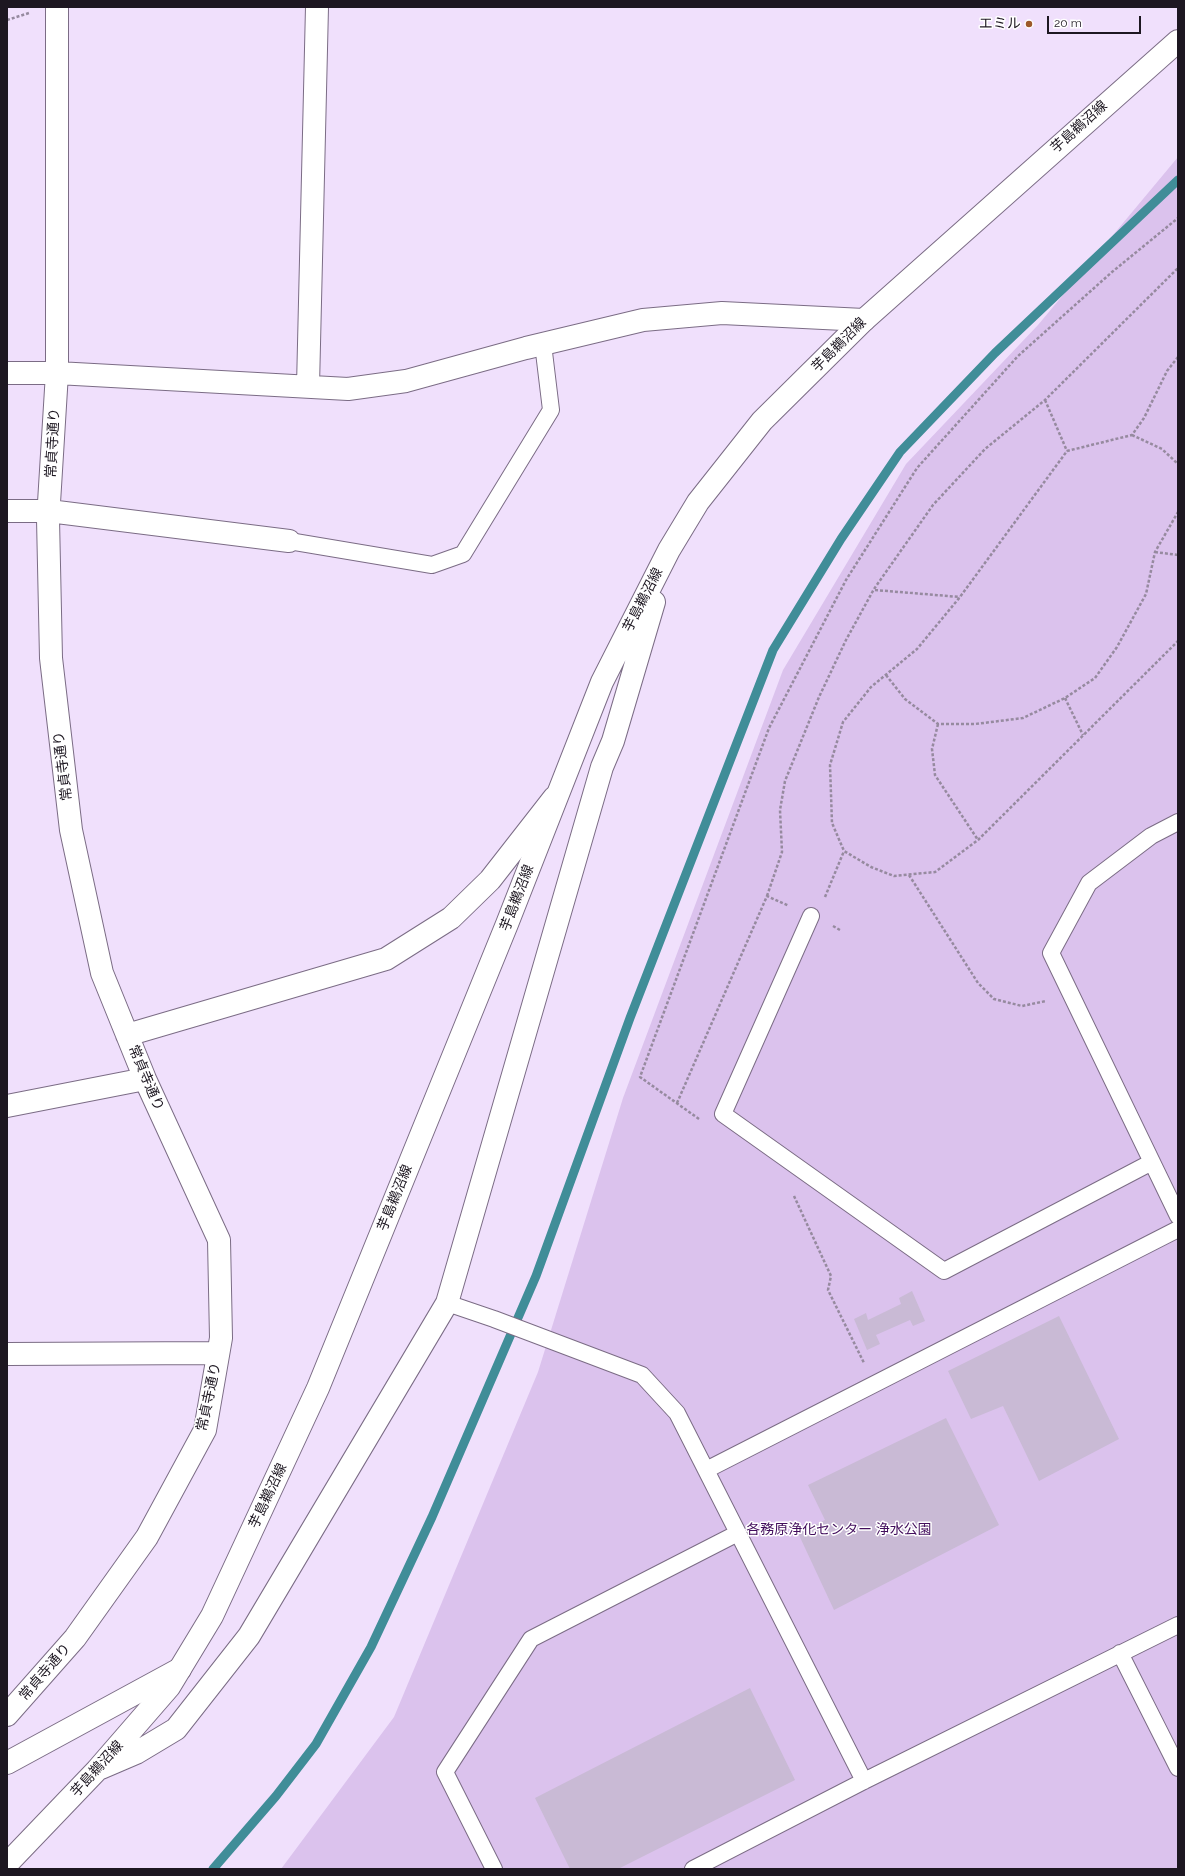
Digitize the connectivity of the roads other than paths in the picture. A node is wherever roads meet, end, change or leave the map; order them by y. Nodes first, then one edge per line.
1 (57, 7) edge
2 (317, 7) edge
3 (1178, 41) edge
4 (864, 320) junction
5 (543, 344) junction
6 (7, 373) edge
7 (57, 373) junction
8 (308, 386) junction
9 (7, 511) edge
10 (49, 511) junction
11 (289, 541) joint
12 (669, 550) junction
13 (558, 793) junction
14 (1178, 822) edge
15 (813, 917) road end
16 (127, 1035) junction
17 (146, 1079) junction
18 (7, 1106) edge
19 (1152, 1162) junction
20 (1178, 1216) edge
21 (1178, 1229) edge
22 (447, 1303) junction
23 (218, 1353) junction
24 (7, 1354) edge
25 (706, 1470) junction
26 (738, 1533) junction
27 (1178, 1625) edge
28 (1120, 1653) junction
29 (180, 1669) junction
30 (7, 1715) edge
31 (7, 1763) edge
32 (1178, 1768) edge
33 (97, 1770) junction
34 (864, 1781) junction
35 (7, 1864) edge
36 (494, 1869) edge
37 (693, 1869) edge

1 - 7 street, 常貞寺通り
2 - 8 street
3 - 4 street, 芋島鵜沼線
4 - 5 street
4 - 12 street, 芋島鵜沼線
5 - 8 street
5 - 11 lane
6 - 7 street
7 - 8 street
7 - 10 street, 常貞寺通り
9 - 10 street
10 - 11 street
10 - 16 street, 常貞寺通り
12 - 13 street, 芋島鵜沼線
12 - 22 street
13 - 16 street
13 - 29 street, 芋島鵜沼線
14 - 19 lane
15 - 19 lane
16 - 17 street, 常貞寺通り
17 - 18 street
17 - 23 street, 常貞寺通り
19 - 20 lane
21 - 25 lane
22 - 25 lane
22 - 33 street
23 - 24 street
23 - 30 street, 常貞寺通り
25 - 26 lane
26 - 34 lane
26 - 36 lane
27 - 28 lane
28 - 32 lane
28 - 34 lane
29 - 31 street
29 - 33 street, 芋島鵜沼線
33 - 35 street, 芋島鵜沼線
34 - 37 lane

